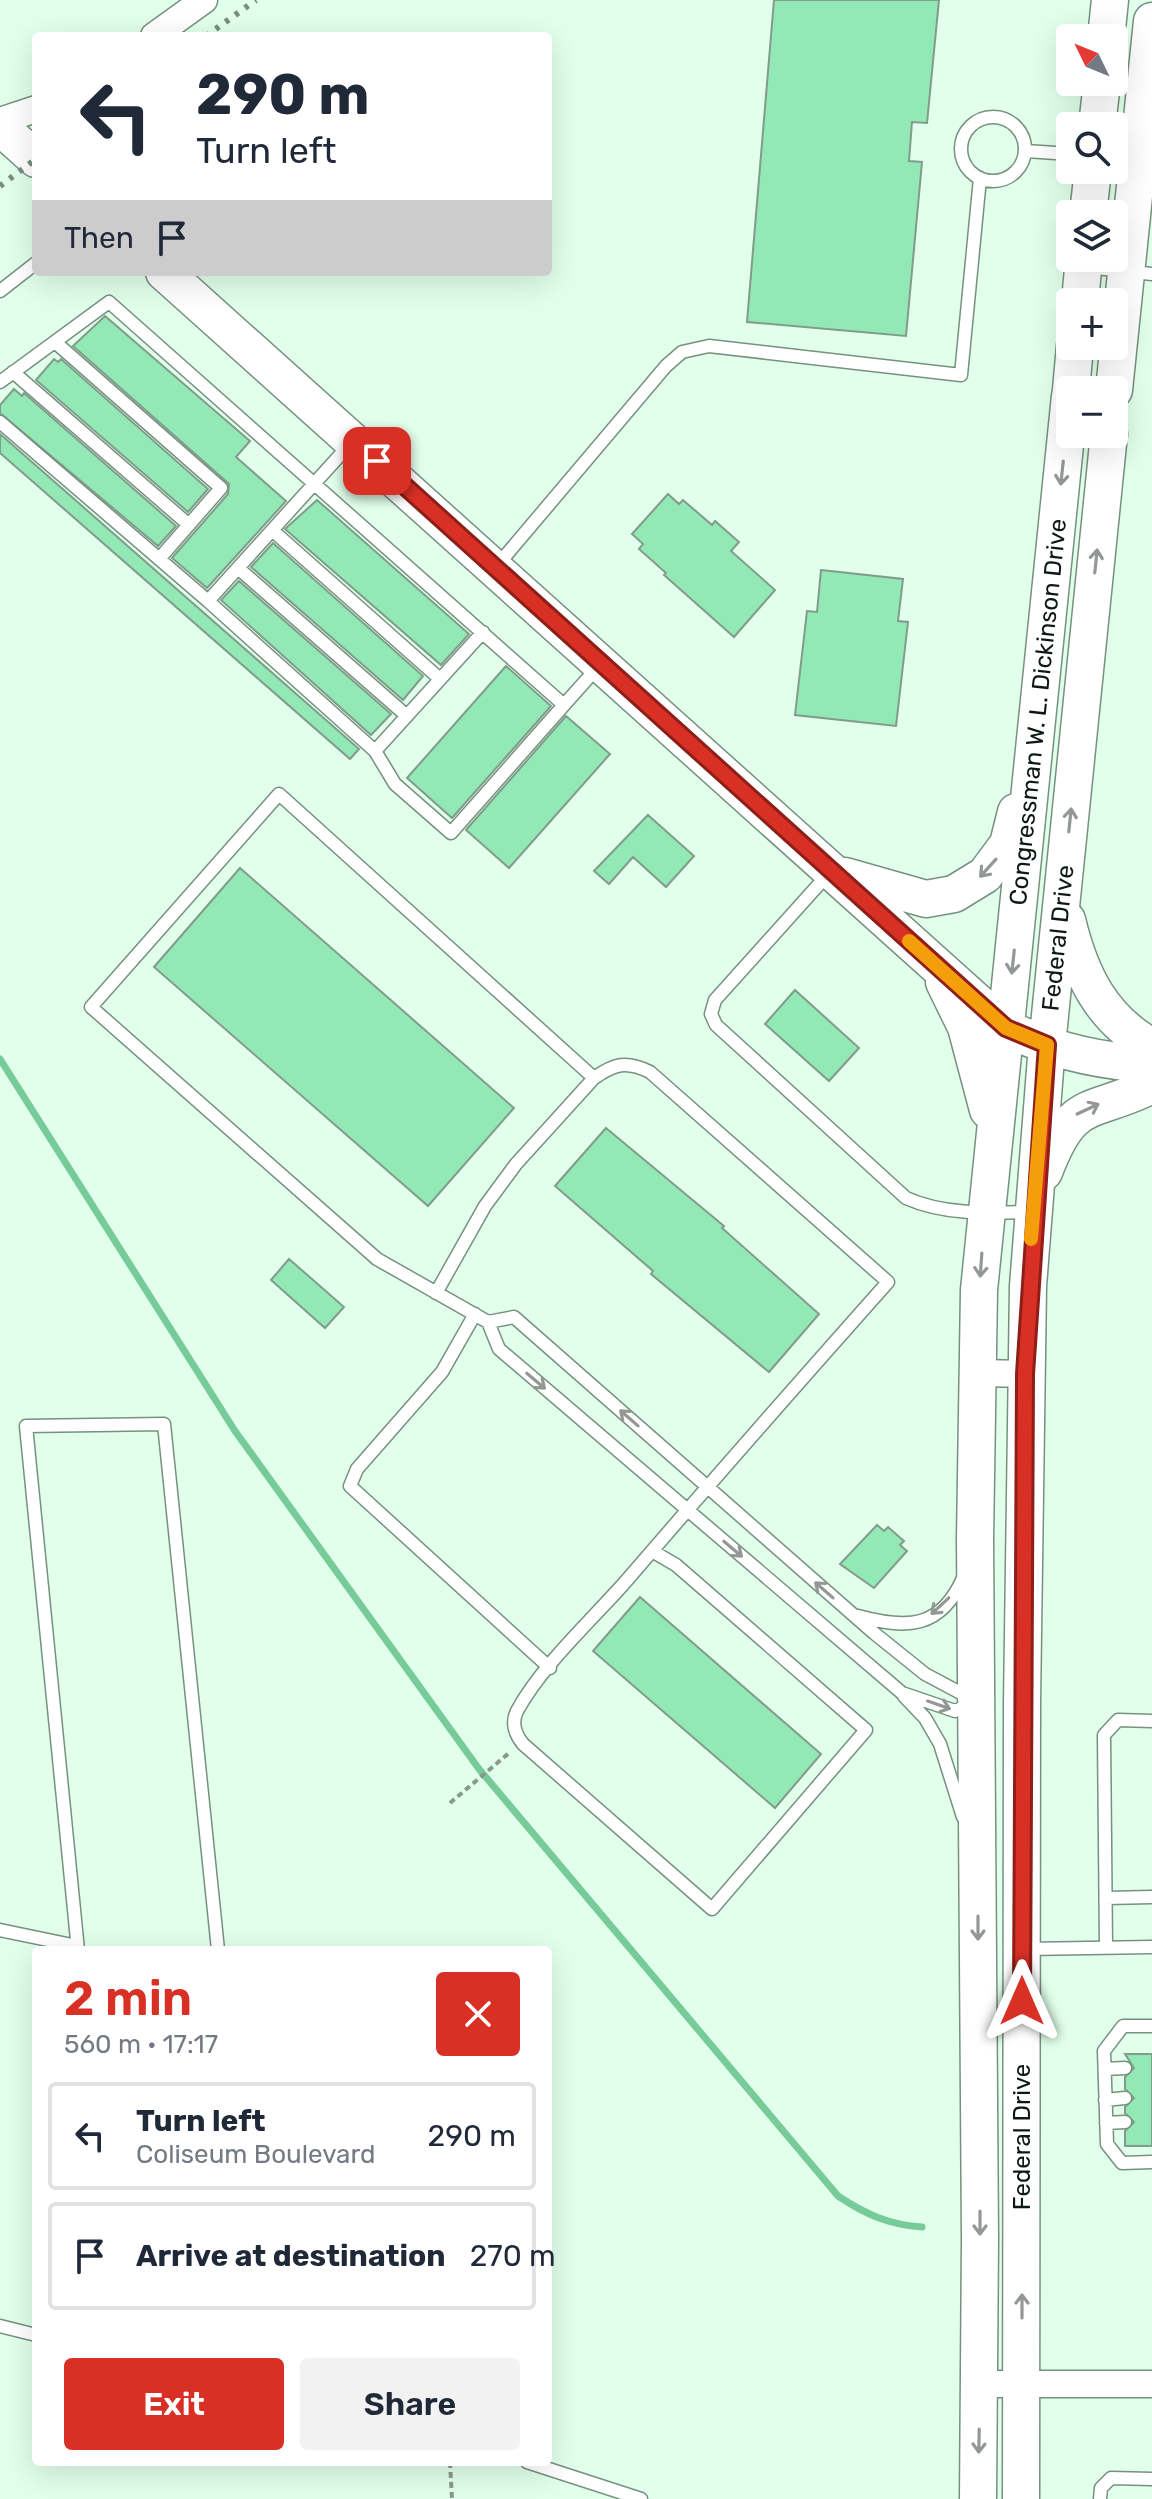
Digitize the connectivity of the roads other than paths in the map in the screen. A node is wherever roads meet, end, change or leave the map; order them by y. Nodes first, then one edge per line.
1 (204, 0) edge
2 (1110, 0) edge
3 (1152, 21) edge
4 (1107, 24) edge
5 (160, 32) edge
6 (32, 110) edge
7 (0, 121) edge
8 (0, 127) edge
9 (1026, 151) junction
10 (1056, 153) edge
11 (32, 155) edge
12 (980, 178) junction
13 (32, 266) edge
14 (1139, 273) edge
15 (168, 276) edge
16 (0, 291) edge
17 (55, 342) junction
18 (13, 372) junction
19 (1117, 376) edge
20 (0, 382) edge
21 (0, 422) edge
22 (353, 440) junction
23 (1064, 448) edge
24 (1108, 448) edge
25 (315, 483) junction
26 (189, 525) junction
27 (272, 530) junction
28 (159, 559) junction
29 (496, 567) junction
30 (238, 568) junction
31 (208, 601) junction
32 (483, 632) junction
33 (601, 664) junction
34 (440, 679) junction
35 (564, 705) junction
36 (407, 716) junction
37 (1034, 745) junction
38 (375, 751) junction
39 (831, 871) junction
40 (1062, 897) junction
41 (935, 964) junction
42 (1006, 1028) junction
43 (1047, 1045) junction
44 (1152, 1047) edge
45 (1152, 1064) edge
46 (594, 1078) junction
47 (1152, 1085) edge
48 (993, 1131) junction
49 (1034, 1204) junction
50 (985, 1213) junction
51 (436, 1293) junction
52 (475, 1314) junction
53 (488, 1322) junction
54 (977, 1373) junction
55 (1025, 1374) junction
56 (707, 1487) junction
57 (687, 1510) junction
58 (975, 1539) junction
59 (652, 1551) junction
60 (853, 1615) junction
61 (550, 1668) junction
62 (902, 1693) junction
63 (976, 1702) junction
64 (1022, 1704) junction
65 (1152, 1721) edge
66 (977, 1850) junction
67 (1152, 1897) edge
68 (1106, 1898) junction
69 (0, 1930) edge
70 (68, 1946) edge
71 (77, 1946) edge
72 (218, 1946) edge
73 (1152, 1947) edge
74 (1106, 1948) junction
75 (1022, 1949) junction
76 (1152, 2026) edge
77 (1125, 2068) dead end
78 (1105, 2069) junction
79 (1125, 2098) dead end
80 (1105, 2100) junction
81 (1125, 2122) dead end
82 (1106, 2123) junction
83 (1152, 2162) edge
84 (0, 2326) edge
85 (32, 2334) edge
86 (979, 2384) junction
87 (1021, 2384) junction
88 (1152, 2384) edge
89 (539, 2466) edge
90 (1152, 2479) edge
91 (641, 2499) edge
92 (978, 2499) edge
93 (1021, 2499) edge
94 (1100, 2499) edge

1 - 5 street
2 - 4 main road
3 - 14 main road
6 - 7 street
8 - 11 main road
9 - 10 lane
9 - 12 lane
9 - 12 lane
12 - 29 lane
13 - 16 lane
14 - 19 main road
15 - 22 main road
17 - 18 lane
17 - 25 lane
17 - 26 lane
18 - 20 lane
18 - 26 lane
21 - 28 lane
22 - 25 lane
22 - 29 main road
23 -> 37 main road, Congressman W. L. Dickinson Drive
40 -> 24 main road, Federal Drive
25 - 27 lane
25 - 32 lane
26 - 28 lane
27 - 30 lane
27 - 34 lane
28 - 31 lane
29 - 33 main road
30 - 31 lane
30 - 36 lane
31 - 38 lane
32 - 34 lane
32 - 35 lane
33 - 35 lane
33 - 39 main road
34 - 36 lane
35 - 38 lane
36 - 38 lane
37 -> 39 main road
37 -> 42 main road, Congressman W. L. Dickinson Drive
39 - 41 main road
39 - 50 lane
40 - 43 main road, Federal Drive
40 - 44 main road
41 - 42 main road
41 - 48 main road
42 - 43 main road
42 - 48 main road, Federal Drive
43 - 45 main road
43 - 49 main road, Federal Drive
46 - 51 lane
46 - 51 lane
46 - 56 lane
49 -> 47 main road
48 - 50 main road, Federal Drive
49 - 50 lane
49 - 55 main road, Federal Drive
50 -> 54 main road, Federal Drive
51 - 52 lane
52 - 53 lane
52 - 61 lane
56 -> 53 lane
53 -> 57 lane
54 - 55 street
54 - 58 main road, Federal Drive
55 - 64 main road, Federal Drive
56 - 57 lane
60 -> 56 lane
57 - 59 lane
57 -> 62 lane
58 -> 60 lane
58 - 63 main road, Federal Drive
59 - 61 lane
59 - 61 lane
60 - 63 lane
62 -> 63 lane
62 - 66 lane
63 - 64 main road
63 - 66 main road, Federal Drive
64 - 75 main road, Federal Drive
65 - 68 lane
66 -> 86 main road, Federal Drive
67 - 68 lane
68 - 74 lane
69 - 70 lane
71 - 72 lane
73 - 74 lane
74 - 75 lane
87 -> 75 main road, Federal Drive
76 - 78 lane
77 - 78 lane
78 - 80 lane
79 - 80 lane
80 - 82 lane
81 - 82 lane
82 - 83 lane
84 - 85 lane
86 - 87 street
86 -> 92 main road, Federal Drive
87 - 88 street
87 - 93 main road, Federal Drive
89 - 91 lane
90 - 94 lane

